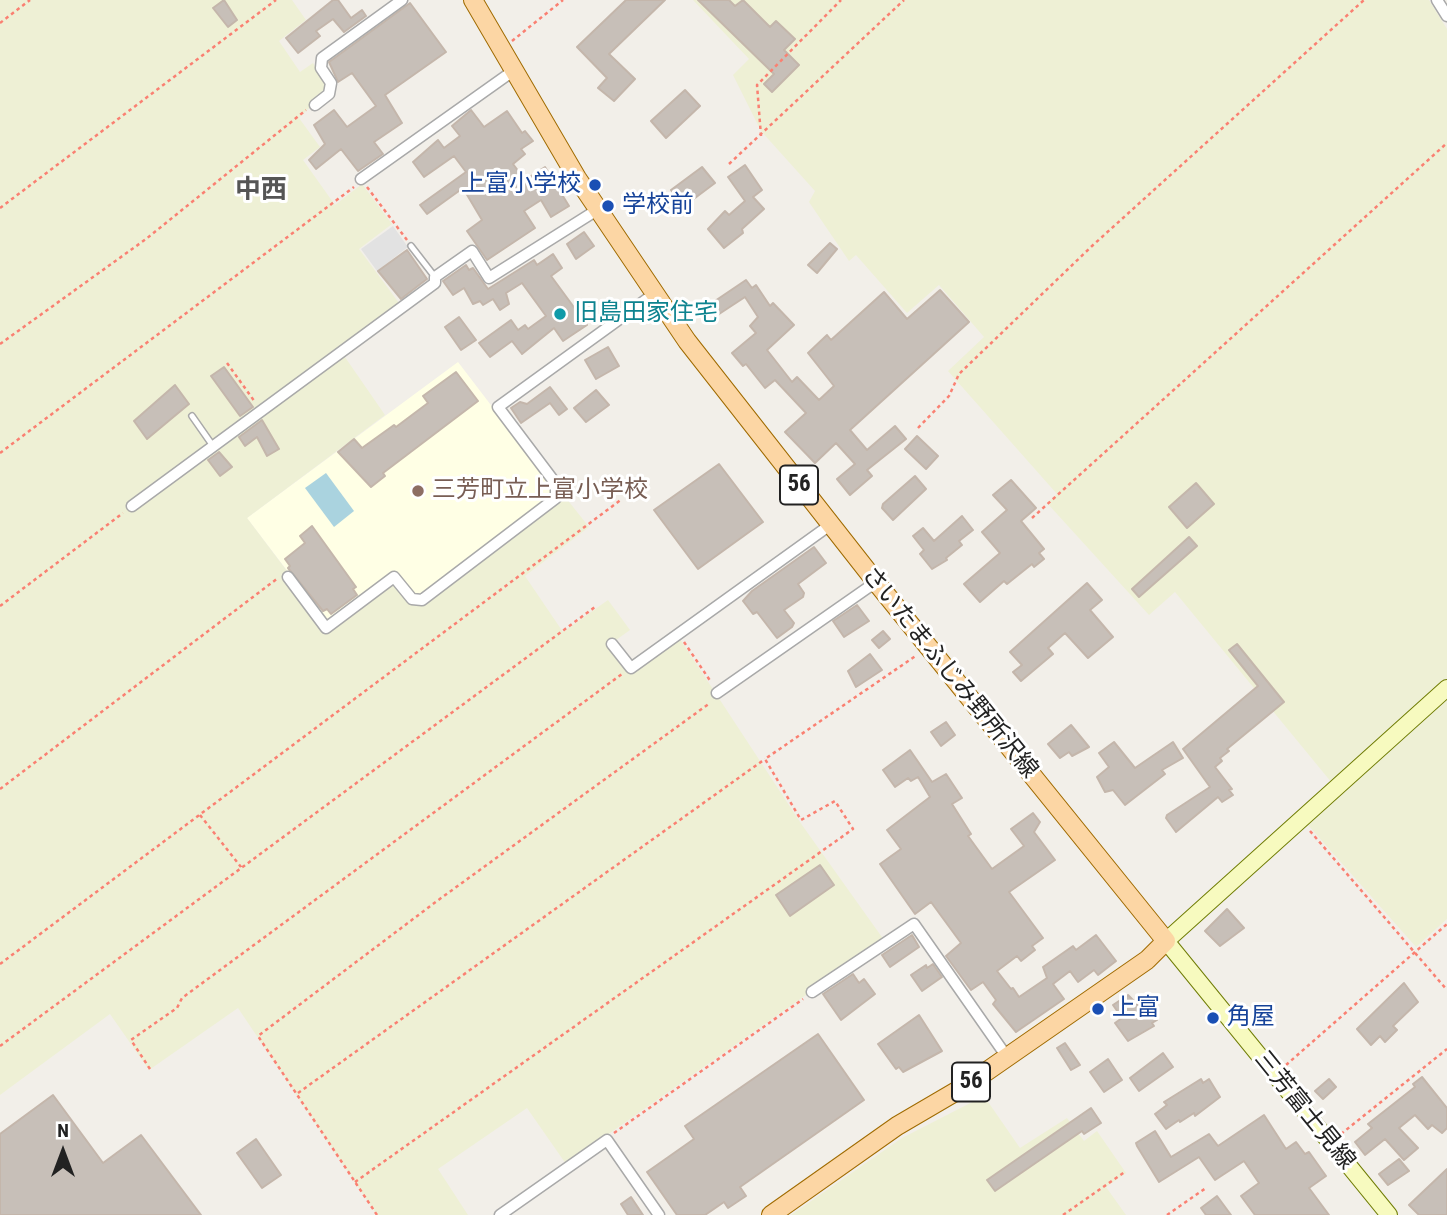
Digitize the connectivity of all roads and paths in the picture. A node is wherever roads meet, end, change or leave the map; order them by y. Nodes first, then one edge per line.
1 (30, 0) edge
2 (276, 0) edge
3 (402, 0) edge
4 (473, 0) edge
5 (563, 0) edge
6 (841, 0) edge
7 (904, 0) edge
8 (1364, 0) edge
9 (1437, 0) edge
10 (1447, 16) edge
11 (0, 23) edge
12 (502, 51) junction
13 (513, 71) junction
14 (315, 105) joint
15 (761, 136) junction
16 (1447, 143) edge
17 (729, 164) dead end
18 (361, 179) junction
19 (0, 208) edge
20 (597, 210) junction
21 (411, 246) joint
22 (435, 277) junction
23 (654, 294) junction
24 (0, 344) edge
25 (227, 363) dead end
26 (263, 408) junction
27 (192, 416) dead end
28 (918, 428) dead end
29 (213, 446) junction
30 (0, 453) edge
31 (622, 499) dead end
32 (132, 506) joint
33 (1032, 518) dead end
34 (830, 524) junction
35 (288, 577) joint
36 (876, 582) junction
37 (0, 606) edge
38 (595, 607) dead end
39 (678, 633) junction
40 (612, 644) dead end
41 (928, 648) junction
42 (631, 668) junction
43 (1447, 688) edge
44 (717, 693) junction
45 (765, 759) junction
46 (0, 789) edge
47 (200, 815) junction
48 (1300, 819) junction
49 (242, 868) junction
50 (1447, 924) edge
51 (1166, 942) junction
52 (1416, 952) junction
53 (0, 964) edge
54 (1447, 990) edge
55 (812, 992) joint
56 (0, 1046) edge
57 (1447, 1049) edge
58 (1007, 1057) junction
59 (150, 1069) dead end
60 (1275, 1075) junction
61 (297, 1094) junction
62 (607, 1140) junction
63 (1331, 1143) junction
64 (1126, 1171) dead end
65 (355, 1182) junction
66 (1206, 1188) dead end
67 (377, 1215) edge
68 (500, 1215) edge
69 (659, 1215) edge
70 (771, 1215) edge
71 (1063, 1215) edge
72 (1167, 1215) edge
73 (1390, 1215) edge

1 - 11 path
2 - 19 path
3 - 14 street
4 - 12 main road, さいたまふじみ野所沢線 / 56
5 - 12 path
6 - 15 path
7 - 15 path
8 - 28 path
9 - 10 street
12 - 13 main road, さいたまふじみ野所沢線 / 56
13 - 18 street
13 - 20 main road, さいたまふじみ野所沢線 / 56
14 - 24 path
15 - 17 path
16 - 33 path
18 - 21 path
18 - 30 path
20 - 22 street
20 - 23 main road, さいたまふじみ野所沢線 / 56
21 - 22 lane
22 - 26 street
23 - 34 main road, さいたまふじみ野所沢線 / 56
23 - 35 street
25 - 26 path
26 - 29 street
27 - 29 lane
29 - 32 street
31 - 47 path
32 - 37 path
34 - 36 main road, さいたまふじみ野所沢線 / 56
34 - 39 street
35 - 46 path
36 - 41 main road, さいたまふじみ野所沢線 / 56
36 - 44 street
38 - 49 path
39 - 42 street
39 - 44 path
40 - 42 street
41 - 45 path
41 - 51 main road, さいたまふじみ野所沢線 / 56
42 - 59 path
43 - 48 street
44 - 61 path
45 - 61 path
45 - 65 path
47 - 49 path
47 - 53 path
48 - 51 street
48 - 52 path
49 - 56 path
50 - 52 path
51 - 58 main road, 56
51 - 60 street, 三芳富士見線
52 - 54 path
52 - 60 path
55 - 58 street
55 - 62 path
57 - 63 path
58 - 70 main road, 56
60 - 63 street, 三芳富士見線
61 - 65 path
62 - 68 street
62 - 69 street
63 - 73 street, 三芳富士見線
64 - 71 path
65 - 67 path
66 - 72 path

